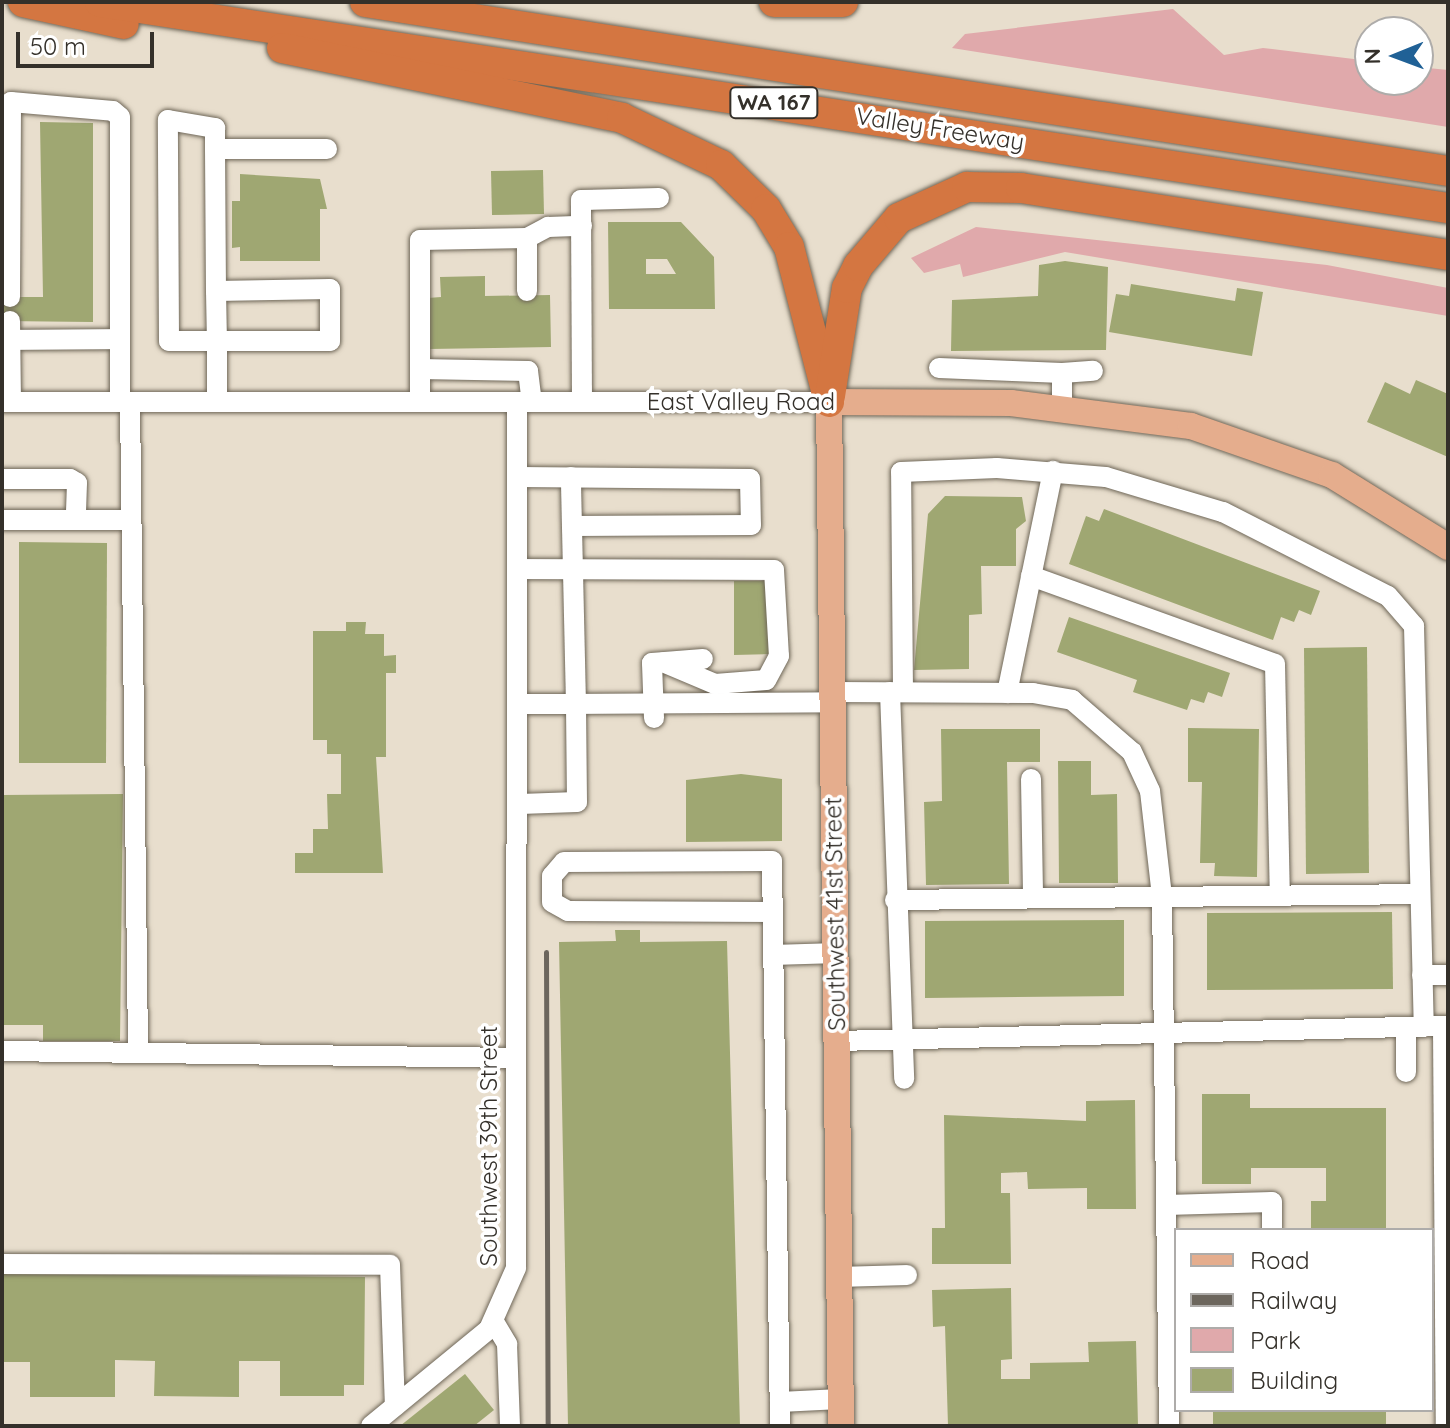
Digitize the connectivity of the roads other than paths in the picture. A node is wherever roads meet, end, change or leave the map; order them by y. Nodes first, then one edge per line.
1 (23, 2) edge
2 (100, 2) edge
3 (365, 2) edge
4 (471, 2) edge
5 (774, 2) edge
6 (843, 2) edge
7 (215, 149) junction
8 (327, 149) dead end
9 (1448, 156) edge
10 (1448, 171) edge
11 (659, 198) dead end
12 (1448, 208) edge
13 (582, 226) junction
14 (527, 238) junction
15 (1448, 255) edge
16 (216, 291) junction
17 (527, 291) dead end
18 (10, 297) dead end
19 (120, 339) junction
20 (217, 341) junction
21 (939, 368) dead end
22 (420, 369) junction
23 (965, 371) junction
24 (1093, 371) dead end
25 (1011, 373) junction
26 (1062, 373) junction
27 (6, 402) edge
28 (125, 402) junction
29 (217, 402) junction
30 (420, 402) junction
31 (524, 402) junction
32 (582, 402) junction
33 (829, 402) junction
34 (965, 402) junction
35 (1011, 403) junction
36 (1062, 407) junction
37 (1053, 471) junction
38 (518, 477) junction
39 (571, 477) junction
40 (2, 479) edge
41 (2, 520) edge
42 (76, 520) junction
43 (131, 520) junction
44 (573, 526) junction
45 (1448, 547) edge
46 (574, 567) junction
47 (520, 569) junction
48 (1031, 576) junction
49 (703, 659) dead end
50 (663, 662) junction
51 (896, 692) junction
52 (1007, 693) junction
53 (833, 697) junction
54 (522, 704) junction
55 (576, 704) junction
56 (654, 711) junction
57 (1031, 779) dead end
58 (520, 804) junction
59 (1420, 894) junction
60 (1280, 895) junction
61 (1162, 896) junction
62 (1033, 898) junction
63 (895, 900) junction
64 (772, 912) junction
65 (836, 953) junction
66 (774, 955) junction
67 (1422, 975) junction
68 (1448, 975) edge
69 (1430, 1027) edge
70 (1163, 1034) junction
71 (899, 1040) junction
72 (837, 1041) junction
73 (138, 1050) junction
74 (2, 1051) edge
75 (516, 1058) junction
76 (1406, 1072) dead end
77 (904, 1079) dead end
78 (1166, 1205) junction
79 (1272, 1228) edge
80 (2, 1264) edge
81 (907, 1275) dead end
82 (839, 1277) junction
83 (494, 1322) junction
84 (1172, 1339) edge
85 (1442, 1365) edge
86 (840, 1399) junction
87 (780, 1402) junction
88 (395, 1406) junction
89 (371, 1426) edge
90 (510, 1426) edge
91 (780, 1426) edge
92 (841, 1426) edge
93 (1169, 1426) edge
94 (1446, 1426) edge

1 - 33 highway
2 - 12 highway, Valley Freeway / WA 167
3 - 10 highway
4 - 9 highway, WA 167
5 - 6 highway
7 - 8 street
7 - 16 street
7 - 20 street
11 - 13 street
13 - 14 street
13 - 32 street
14 - 17 street
14 - 22 street
15 - 33 highway
16 - 20 street
16 - 20 street
18 - 19 street
19 - 27 street
19 - 28 street
20 - 29 street
21 - 23 street
22 - 30 street
22 - 31 street
23 - 25 street
23 - 34 street
24 - 26 street
25 - 26 street
25 - 35 street
26 - 36 street
27 - 28 street, East Valley Road
28 - 29 street, East Valley Road
28 - 43 street
29 - 30 street, East Valley Road
30 - 31 street, East Valley Road
31 - 32 street, East Valley Road
31 - 38 street, Southwest 39th Street
32 - 33 street, East Valley Road
33 - 34 main road, East Valley Road
33 - 53 main road, Southwest 41st Street
34 - 35 main road, East Valley Road
35 - 36 main road, East Valley Road
36 - 45 main road, East Valley Road
37 - 48 street
37 - 51 street
37 - 59 street
38 - 39 street
38 - 47 street, Southwest 39th Street
39 - 44 street
39 - 44 street
40 - 42 street
41 - 42 street
42 - 43 street
43 - 73 street
44 - 46 street
46 - 47 street
46 - 50 street
46 - 55 street
47 - 54 street, Southwest 39th Street
48 - 52 street
48 - 60 street
49 - 50 street
50 - 56 street
51 - 52 street
51 - 53 street
51 - 63 street
52 - 61 street
53 - 56 street
53 - 65 main road, Southwest 41st Street
54 - 55 street
54 - 58 street, Southwest 39th Street
55 - 56 street
55 - 58 street
57 - 62 street
58 - 75 street, Southwest 39th Street
59 - 60 street
59 - 67 street
60 - 61 street
61 - 62 street
61 - 70 street
62 - 63 street
63 - 71 street
64 - 64 street
64 - 66 street
65 - 66 street
65 - 72 main road, Southwest 41st Street
66 - 87 street
67 - 68 street
67 - 69 street
69 - 70 street
69 - 76 street
69 - 85 street
70 - 71 street
70 - 78 street
71 - 72 street
71 - 77 street
72 - 82 main road, Southwest 41st Street
73 - 74 street
73 - 75 street
75 - 83 street, Southwest 39th Street
78 - 79 street
78 - 84 street
80 - 88 street
81 - 82 street
82 - 86 main road, Southwest 41st Street
83 - 88 street, Southwest 39th Street
83 - 90 street
84 - 93 street
85 - 94 street
86 - 87 street
86 - 92 main road, Southwest 41st Street
87 - 91 street
88 - 89 street, Southwest 39th Street

